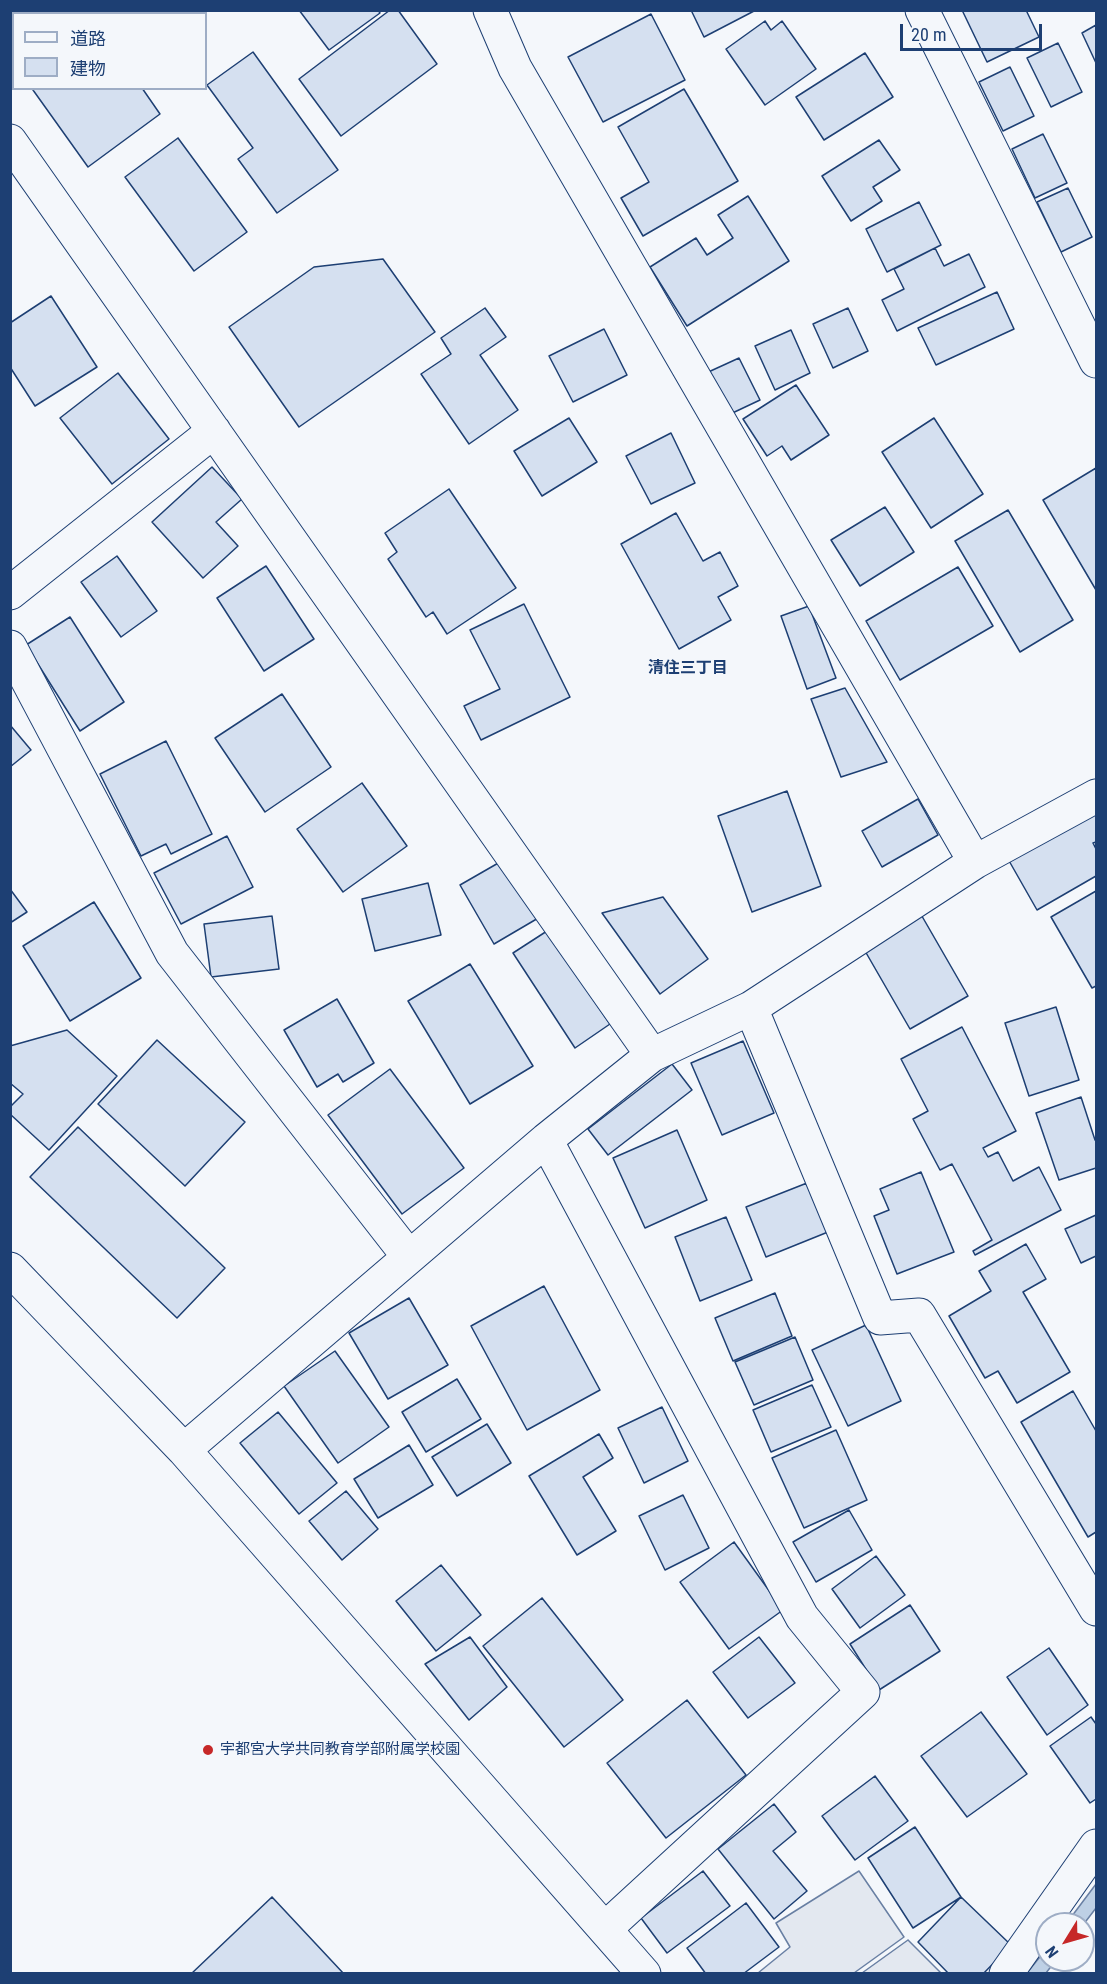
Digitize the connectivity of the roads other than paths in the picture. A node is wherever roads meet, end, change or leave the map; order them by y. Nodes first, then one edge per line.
1 (490, 10) edge
2 (922, 10) edge
3 (10, 141) edge
4 (1096, 361) edge
5 (214, 431) junction
6 (10, 593) edge
7 (10, 647) edge
8 (1096, 796) edge
9 (975, 862) junction
10 (751, 1008) junction
11 (652, 1055) junction
12 (546, 1140) junction
13 (409, 1257) junction
14 (10, 1269) edge
15 (184, 1450) junction
16 (1096, 1609) edge
17 (1096, 1846) edge
18 (606, 1928) junction
19 (644, 1974) edge
20 (1006, 1974) edge

1 - 9 street
2 - 4 street
3 - 5 street
5 - 6 street
5 - 11 street
7 - 13 street
8 - 9 street
9 - 10 street
10 - 11 street
10 - 16 street
11 - 12 street
12 - 13 street
12 - 18 street
13 - 15 street
14 - 15 street
15 - 18 street
17 - 20 street
18 - 19 street

